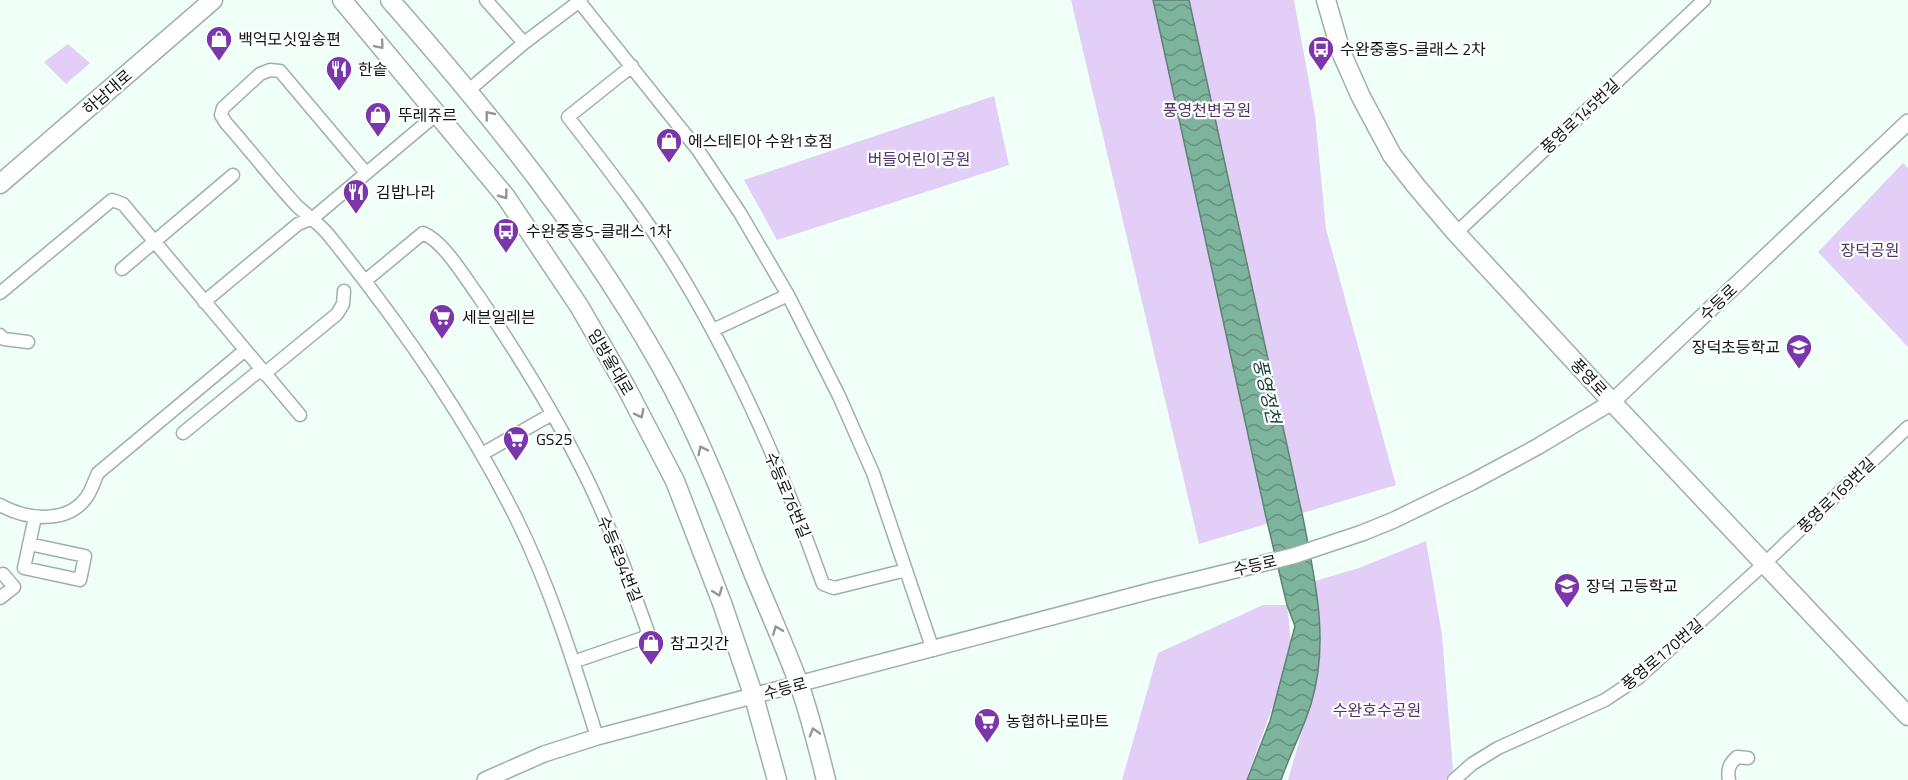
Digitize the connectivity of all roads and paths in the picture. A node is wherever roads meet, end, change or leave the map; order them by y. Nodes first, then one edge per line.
1 (213, 0) edge
2 (326, 0) edge
3 (342, 0) edge
4 (390, 0) edge
5 (486, 0) edge
6 (1326, 0) edge
7 (1704, 0) edge
8 (580, 1) edge
9 (356, 17) junction
10 (524, 43) junction
11 (632, 66) junction
12 (469, 90) junction
13 (438, 113) junction
14 (1908, 122) edge
15 (366, 173) junction
16 (233, 175) dead end
17 (0, 184) edge
18 (313, 218) junction
19 (1456, 233) junction
20 (154, 242) junction
21 (122, 269) dead end
22 (365, 281) junction
23 (344, 291) dead end
24 (0, 293) edge
25 (788, 295) junction
26 (204, 303) junction
27 (712, 330) junction
28 (0, 335) edge
29 (28, 342) dead end
30 (244, 351) junction
31 (262, 372) junction
32 (1612, 402) junction
33 (552, 414) junction
34 (300, 415) dead end
35 (1908, 427) edge
36 (183, 433) dead end
37 (482, 454) junction
38 (0, 505) edge
39 (35, 517) junction
40 (29, 544) junction
41 (26, 558) junction
42 (1765, 563) junction
43 (906, 570) junction
44 (2, 575) edge
45 (0, 598) edge
46 (933, 650) junction
47 (573, 662) junction
48 (799, 685) junction
49 (754, 697) junction
50 (1908, 716) edge
51 (597, 737) junction
52 (1748, 758) dead end
53 (485, 780) edge
54 (777, 780) edge
55 (826, 780) edge
56 (1454, 780) edge
57 (1729, 780) edge

1 - 17 main road, 하남대로
2 - 9 main road
3 - 9 main road, 임방울대로
4 - 12 main road
5 - 10 street
6 - 19 main road, 풍영로
7 - 19 street, 풍영로145번길
8 - 10 street
8 - 11 street
9 -> 13 main road, 임방울대로
10 - 12 street
11 - 25 street
11 - 27 street, 수등로76번길
48 -> 12 main road
13 - 15 street
13 -> 49 main road, 임방울대로
14 - 32 street, 수등로
15 - 18 street
15 - 18 street
16 - 20 street
18 - 22 street
18 - 26 street
19 - 32 main road, 풍영로
20 - 21 street
20 - 24 street
20 - 26 street
22 - 33 street, 수등로94번길
22 - 37 street
23 - 31 street
25 - 27 street
25 - 43 street
26 - 30 street
27 - 43 street, 수등로76번길
28 - 29 street
30 - 31 street
30 - 39 street
31 - 34 street
31 - 36 street
32 - 42 main road, 풍영로
32 - 46 street, 수등로
33 - 37 street
33 - 47 street, 수등로94번길
35 - 42 street, 풍영로169번길
37 - 47 street
38 - 39 street
39 - 40 street
40 - 41 street
40 - 41 street
41 - 44 street
42 - 50 main road, 풍영로
42 - 56 street, 풍영로170번길
43 - 46 street
44 - 45 street
46 - 48 street, 수등로
47 - 51 street
48 - 49 street, 수등로
55 -> 48 main road
49 - 51 street, 수등로
49 - 54 main road, 임방울대로
51 - 53 street, 수등로
52 - 57 street

